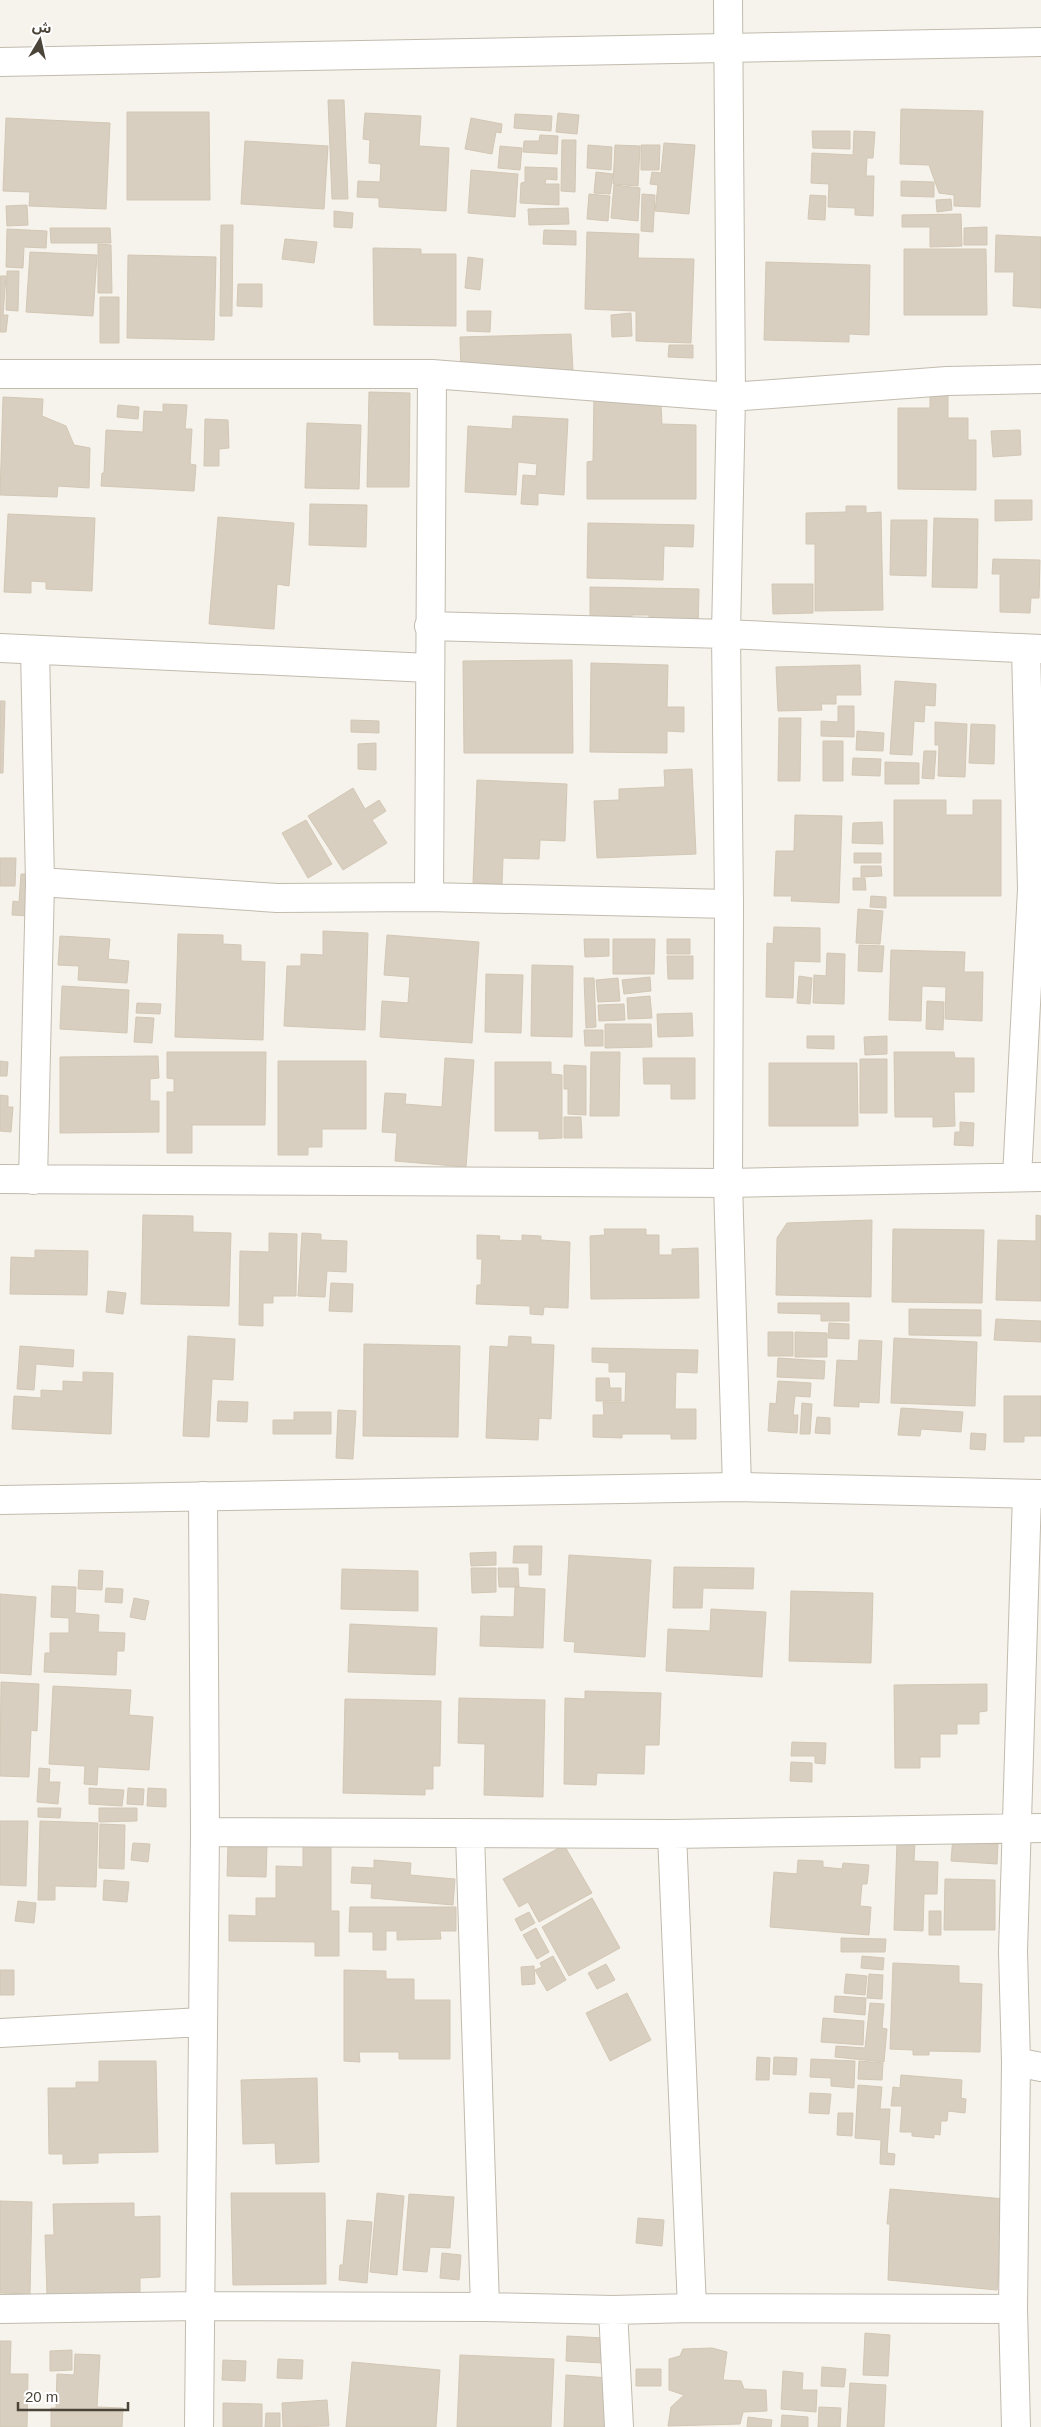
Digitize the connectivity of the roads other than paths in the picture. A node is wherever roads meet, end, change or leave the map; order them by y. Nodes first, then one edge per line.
1 (728, 0) edge
2 (1041, 42) edge
3 (728, 48) junction
4 (0, 62) edge
5 (0, 374) edge
6 (432, 374) junction
7 (1041, 379) edge
8 (731, 397) junction
9 (430, 626) junction
10 (726, 634) junction
11 (0, 648) edge
12 (1034, 649) edge
13 (36, 650) junction
14 (429, 668) junction
15 (40, 882) junction
16 (429, 897) junction
17 (729, 904) junction
18 (1029, 1177) edge
19 (0, 1180) edge
20 (33, 1180) junction
21 (728, 1183) junction
22 (737, 1487) junction
23 (1034, 1494) edge
24 (203, 1496) junction
25 (0, 1500) edge
26 (1028, 1829) edge
27 (205, 1832) junction
28 (470, 1833) junction
29 (672, 1834) junction
30 (202, 2022) junction
31 (0, 2033) edge
32 (1029, 2064) edge
33 (199, 2306) junction
34 (486, 2307) junction
35 (692, 2308) junction
36 (0, 2309) edge
37 (1013, 2309) junction
38 (613, 2310) junction
39 (199, 2427) edge
40 (619, 2427) edge
41 (1016, 2427) edge

1 - 3 street
2 - 3 street
3 - 4 street
3 - 8 street
5 - 6 street
6 - 8 street
6 - 9 street
7 - 8 street
8 - 10 street
9 - 10 street
9 - 14 street
10 - 12 street
10 - 17 street
11 - 13 street
12 - 18 street
13 - 14 street
13 - 15 street
14 - 16 street
15 - 16 street
15 - 20 street
16 - 17 street
17 - 21 street
18 - 21 street
19 - 20 street
20 - 21 street
21 - 22 street
22 - 23 street
22 - 24 street
23 - 26 street
24 - 25 street
24 - 27 street
26 - 29 street
26 - 32 street
27 - 28 street
27 - 30 street
28 - 29 street
28 - 34 street
29 - 35 street
30 - 31 street
30 - 33 street
32 - 37 street
33 - 34 street
33 - 36 street
33 - 39 street
34 - 38 street
35 - 37 street
35 - 38 street
37 - 41 street
38 - 40 street

